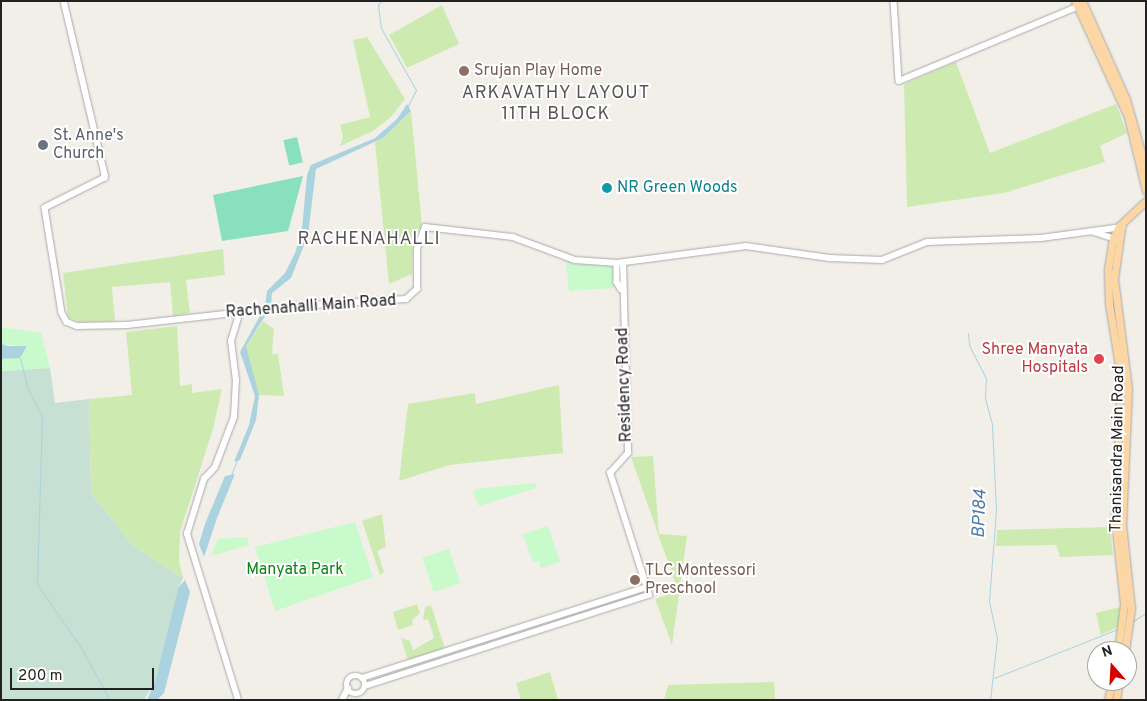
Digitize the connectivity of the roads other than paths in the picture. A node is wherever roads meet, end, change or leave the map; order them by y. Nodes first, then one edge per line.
1 (64, 1) edge
2 (894, 1) edge
3 (1079, 3) edge
4 (1146, 169) edge
5 (1146, 191) edge
6 (1146, 201) edge
7 (1146, 207) edge
8 (1121, 227) junction
9 (1092, 232) junction
10 (1115, 239) junction
11 (620, 263) junction
12 (240, 311) junction
13 (647, 587) junction
14 (578, 609) junction
15 (581, 618) junction
16 (540, 621) junction
17 (543, 630) junction
18 (1119, 641) edge
19 (1126, 641) edge
20 (454, 649) junction
21 (457, 657) junction
22 (362, 678) junction
23 (365, 686) junction
24 (348, 688) junction
25 (353, 697) edge
26 (238, 700) edge
27 (342, 700) edge

1 - 12 street, Rachenahalli Main Road
2 - 3 street
3 - 4 main road
3 - 5 main road
6 - 8 main road, Thanisandra Main Road
7 - 8 main road
8 - 9 street, Rachenahalli Main Road
8 - 10 main road, Thanisandra Main Road
9 - 10 street
9 - 11 street, Rachenahalli Main Road
10 - 18 main road, Thanisandra Main Road
10 - 19 main road, Thanisandra Main Road
11 - 12 street, Rachenahalli Main Road
11 - 13 street, Residency Road
12 - 26 street
13 - 14 street
13 - 15 street, Residency Road
14 - 15 street
14 - 16 street
15 - 17 street, Residency Road
16 - 17 street
16 - 20 street
17 - 21 street, Residency Road
20 - 21 street
20 - 22 street
21 - 23 street, Residency Road
22 - 23 street
22 - 24 street
23 - 25 street
24 - 25 street
24 - 27 street

